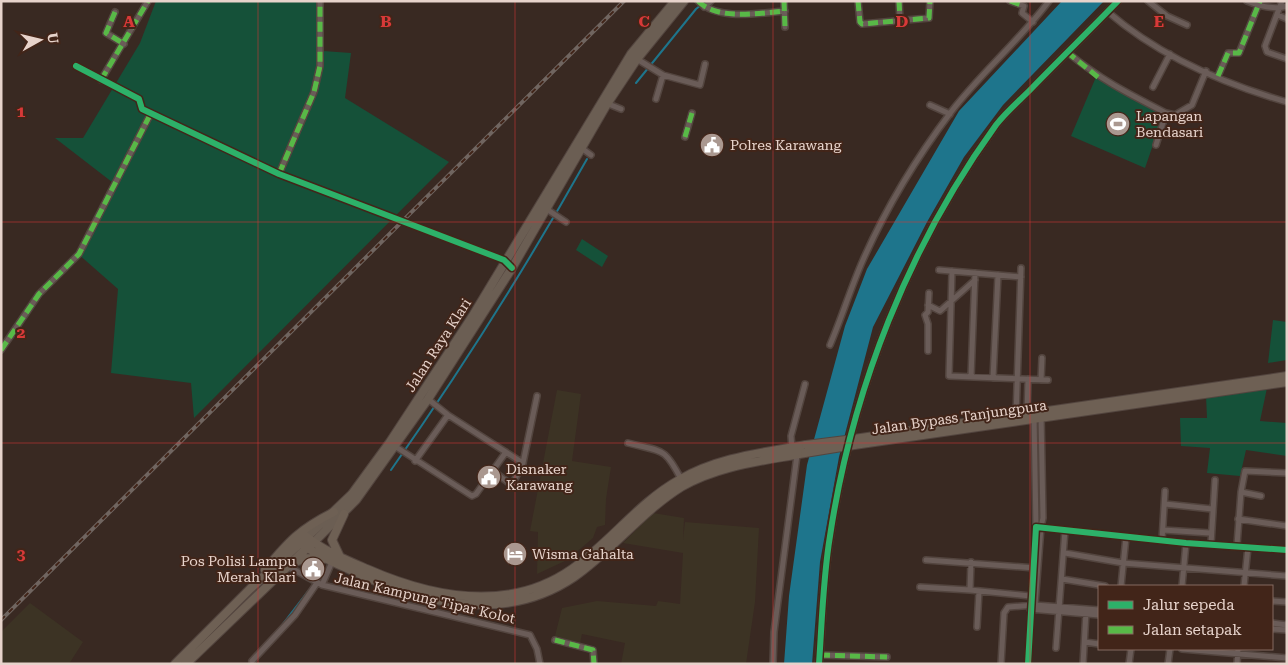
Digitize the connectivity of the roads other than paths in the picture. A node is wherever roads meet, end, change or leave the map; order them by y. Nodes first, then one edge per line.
1 (148, 1) edge
2 (320, 1) edge
3 (675, 1) edge
4 (684, 1) edge
5 (710, 1) edge
6 (784, 1) edge
7 (858, 1) edge
8 (899, 1) edge
9 (930, 1) edge
10 (1010, 1) edge
11 (1049, 1) edge
12 (1118, 1) edge
13 (1148, 1) edge
14 (1247, 1) edge
15 (1282, 1) edge
16 (1259, 3) edge
17 (701, 4) edge
18 (1284, 7) edge
19 (785, 11) junction
20 (115, 12) dead end
21 (1108, 12) junction
22 (1278, 15) junction
23 (1287, 19) edge
24 (900, 20) junction
25 (1033, 22) junction
26 (1186, 25) dead end
27 (785, 27) dead end
28 (124, 44) junction
29 (1067, 52) junction
30 (1170, 54) junction
31 (637, 59) junction
32 (1287, 59) edge
33 (705, 64) dead end
34 (76, 66) dead end
35 (1206, 71) junction
36 (663, 75) junction
37 (1218, 76) junction
38 (102, 80) junction
39 (1153, 88) dead end
40 (656, 99) dead end
41 (1287, 102) edge
42 (930, 105) dead end
43 (613, 106) junction
44 (151, 113) junction
45 (692, 113) dead end
46 (1166, 113) junction
47 (950, 114) junction
48 (685, 137) dead end
49 (1156, 145) dead end
50 (584, 150) junction
51 (279, 174) junction
52 (545, 208) junction
53 (566, 222) dead end
54 (504, 260) junction
55 (512, 268) junction
56 (1022, 268) dead end
57 (940, 270) dead end
58 (952, 271) junction
59 (975, 273) junction
60 (998, 275) junction
61 (1021, 276) junction
62 (975, 280) junction
63 (929, 293) dead end
64 (951, 301) junction
65 (928, 305) junction
66 (830, 345) dead end
67 (1, 350) edge
68 (928, 351) dead end
69 (1042, 358) dead end
70 (1287, 376) edge
71 (971, 377) junction
72 (994, 378) junction
73 (1018, 379) junction
74 (1028, 379) junction
75 (1042, 380) junction
76 (1048, 380) dead end
77 (1287, 382) edge
78 (805, 384) dead end
79 (537, 396) dead end
80 (432, 403) junction
81 (448, 415) junction
82 (1035, 415) junction
83 (1016, 416) junction
84 (854, 442) junction
85 (628, 443) dead end
86 (397, 448) junction
87 (792, 448) junction
88 (803, 451) junction
89 (506, 452) junction
90 (415, 461) junction
91 (523, 463) junction
92 (493, 471) junction
93 (1287, 473) edge
94 (681, 479) junction
95 (1215, 480) dead end
96 (1165, 491) dead end
97 (1240, 492) junction
98 (1261, 496) dead end
99 (1165, 504) junction
100 (1212, 509) junction
101 (334, 512) junction
102 (344, 514) junction
103 (1238, 518) junction
104 (1287, 526) edge
105 (1038, 527) junction
106 (1066, 530) junction
107 (1163, 530) junction
108 (1210, 533) junction
109 (1126, 537) junction
110 (310, 539) junction
111 (1162, 540) junction
112 (301, 543) junction
113 (1186, 543) junction
114 (1211, 544) junction
115 (1237, 545) junction
116 (1248, 547) junction
117 (308, 548) junction
118 (1287, 550) edge
119 (1065, 553) junction
120 (342, 558) junction
121 (926, 560) dead end
122 (332, 562) junction
123 (972, 562) junction
124 (1123, 563) junction
125 (290, 565) junction
126 (1035, 568) junction
127 (1184, 569) junction
128 (1246, 572) junction
129 (1287, 576) edge
130 (1062, 579) junction
131 (320, 584) junction
132 (1099, 585) edge
133 (1121, 585) edge
134 (1182, 585) edge
135 (1244, 585) edge
136 (920, 587) dead end
137 (250, 589) junction
138 (970, 590) junction
139 (978, 591) junction
140 (1030, 596) junction
141 (1273, 601) edge
142 (1287, 602) edge
143 (1031, 607) junction
144 (1059, 609) junction
145 (1098, 610) edge
146 (1086, 612) junction
147 (1098, 615) edge
148 (1273, 624) edge
149 (1287, 625) edge
150 (977, 627) dead end
151 (1273, 629) edge
152 (1287, 630) edge
153 (555, 640) dead end
154 (1085, 642) junction
155 (1098, 644) edge
156 (1056, 648) dead end
157 (1131, 650) edge
158 (1170, 650) edge
159 (1201, 650) edge
160 (1238, 652) edge
161 (820, 655) junction
162 (887, 657) dead end
163 (1287, 658) edge
164 (252, 661) dead end
165 (175, 664) edge
166 (186, 664) edge
167 (540, 664) edge
168 (594, 664) edge
169 (773, 664) edge
170 (819, 664) edge
171 (1001, 664) edge
172 (1028, 664) edge
173 (1083, 664) edge
174 (1129, 664) edge
175 (1168, 664) edge
176 (1237, 664) edge

1 - 28 street
2 - 51 street
3 - 43 main road, Jalan Raya Klari
4 - 31 main road, Jalan Raya Klari
5 - 17 street
6 - 19 street
7 - 24 street
8 - 24 street
9 - 24 street
10 - 25 street
11 - 25 street
12 - 21 street
13 - 26 street
14 - 16 street
15 - 18 street
16 - 18 street
16 - 37 street
17 - 19 street
18 - 22 street
19 - 27 street
20 - 28 street
21 - 29 street
21 - 30 street
22 - 23 street
22 - 32 street
25 - 47 street
28 - 38 street
29 - 46 street
29 - 161 street
30 - 35 street
30 - 39 street
31 - 36 street
31 - 43 main road, Jalan Raya Klari
33 - 36 street
34 - 38 street
35 - 37 street
35 - 46 street
36 - 40 street
37 - 41 street
38 - 44 street
42 - 47 street
43 - 50 main road, Jalan Raya Klari
44 - 51 street
44 - 67 street
45 - 48 street
46 - 49 street
47 - 66 street
50 - 52 main road, Jalan Raya Klari
50 - 54 main road, Jalan Raya Klari
51 - 54 street
52 - 53 street
52 - 55 main road, Jalan Raya Klari
54 - 55 street
54 - 86 main road, Jalan Raya Klari
55 - 80 main road, Jalan Raya Klari
56 - 61 street
57 - 58 street
58 - 59 street
58 - 64 street
59 - 60 street
59 - 62 street
60 - 61 street
60 - 72 street
61 - 73 street
62 - 64 street
62 - 71 street
63 - 65 street
64 - 65 street
64 - 71 street
65 - 68 street
69 - 75 street
70 - 82 highway, Jalan Bypass Tanjungpura
71 - 72 street
72 - 73 street
73 - 74 street
73 - 83 street
74 - 75 street
74 - 82 street
75 - 76 street
77 - 82 highway, Jalan Bypass Tanjungpura
78 - 87 street
79 - 91 street
80 - 81 street
80 - 86 main road, Jalan Raya Klari
81 - 89 street
81 - 90 street
82 - 83 highway, Jalan Bypass Tanjungpura
82 - 84 highway, Jalan Bypass Tanjungpura
82 - 105 street
83 - 84 highway, Jalan Bypass Tanjungpura
84 - 88 highway, Jalan Bypass Tanjungpura, bridge
85 - 94 street
86 - 90 street
86 - 101 main road, Jalan Raya Klari
86 - 102 main road, Jalan Raya Klari
87 - 88 highway, Jalan Bypass Tanjungpura
87 - 94 highway, Jalan Bypass Tanjungpura
88 - 122 highway, Jalan Bypass Tanjungpura
88 - 169 street
89 - 91 street
89 - 92 street
90 - 92 street
91 - 92 street
93 - 97 street
94 - 120 highway, Jalan Bypass Tanjungpura
95 - 100 street
96 - 99 street
97 - 98 street
97 - 103 street
99 - 100 street
99 - 107 street
100 - 108 street
101 - 110 main road, Jalan Raya Klari
101 - 137 highway
102 - 110 main road, Jalan Raya Klari
102 - 120 highway
103 - 104 street
103 - 115 street
105 - 106 street
105 - 126 street
106 - 109 street
106 - 119 street
107 - 108 street
107 - 111 street
108 - 114 street
109 - 111 street
109 - 124 street
110 - 112 highway, Jalan Raya Klari
110 - 117 highway, Jalan Raya Klari
110 - 120 highway, Jalan Bypass Tanjungpura
111 - 113 street
112 - 117 highway, Jalan Bypass Tanjungpura
112 - 137 highway, Jalan Raya Klari
113 - 114 street
113 - 127 street
114 - 115 street
115 - 116 street
116 - 118 street
116 - 128 street
117 - 122 highway, Jalan Bypass Tanjungpura
117 - 125 highway, Jalan Raya Klari
119 - 124 street
119 - 130 street
121 - 123 street
122 - 125 highway
122 - 131 street
123 - 126 street
123 - 138 street
124 - 127 street
124 - 133 street
125 - 131 street, Jalan Kampung Tipar Kolot
125 - 166 highway, Jalan Raya Klari
126 - 140 street
126 - 143 street
127 - 128 street
127 - 134 street
128 - 129 street
128 - 135 street
130 - 132 street
130 - 144 street
131 - 164 street
131 - 167 street, Jalan Kampung Tipar Kolot
136 - 138 street
137 - 165 highway, Jalan Raya Klari
138 - 139 street
139 - 140 street
139 - 150 street
140 - 143 street
141 - 142 street
143 - 144 street
143 - 171 street
143 - 172 street
144 - 146 street
144 - 156 street
145 - 146 street
146 - 147 street
146 - 154 street
148 - 149 street
151 - 152 street
153 - 168 street
154 - 155 street
154 - 173 street
157 - 174 street
158 - 175 street
159 - 160 street
160 - 163 street
160 - 176 street
161 - 162 street
161 - 170 street

